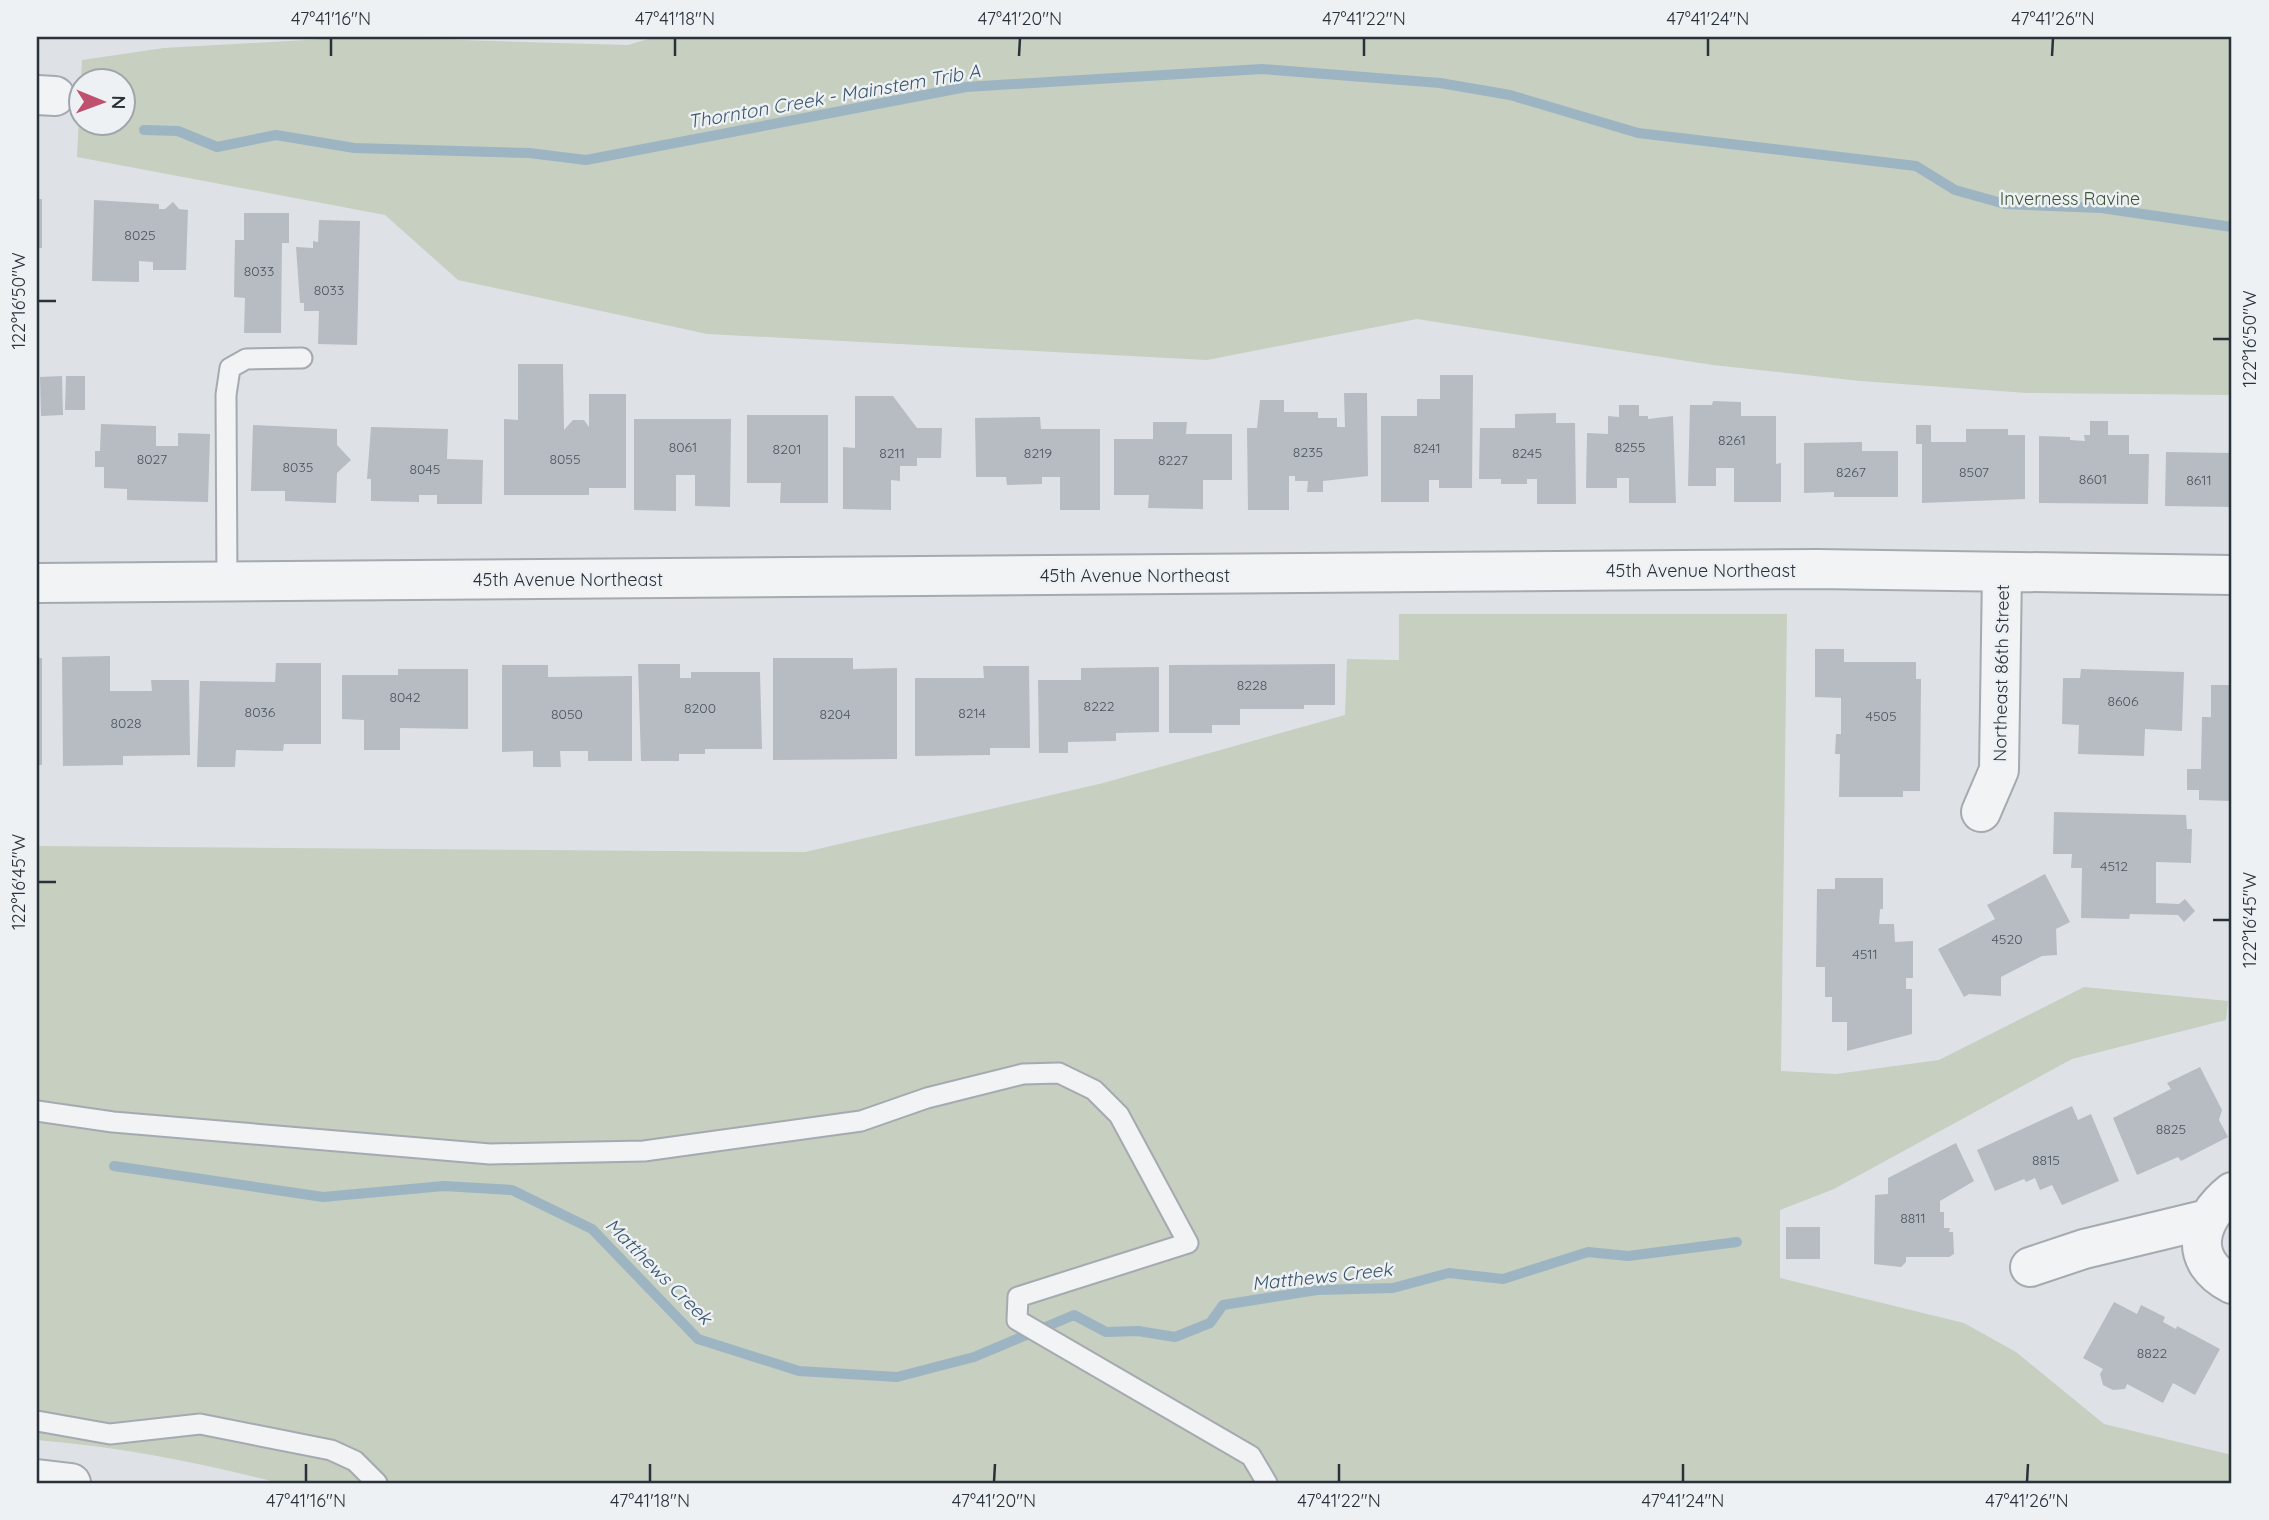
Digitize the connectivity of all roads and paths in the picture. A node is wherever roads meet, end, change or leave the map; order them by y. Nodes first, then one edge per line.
1 (302, 358) dead end
2 (2002, 572) junction
3 (2232, 575) edge
4 (227, 582) junction
5 (37, 583) edge
6 (1980, 812) dead end
7 (37, 1111) edge
8 (2220, 1206) edge
9 (2030, 1267) dead end
10 (2232, 1284) edge
11 (37, 1421) edge
12 (37, 1479) edge
13 (71, 1483) edge
14 (377, 1483) edge
15 (1267, 1483) edge

1 - 4 lane
2 - 3 street, 45th Avenue Northeast
2 - 4 street, 45th Avenue Northeast
2 - 6 street, Northeast 86th Street
4 - 5 street, 45th Avenue Northeast
7 - 15 lane
8 - 9 street
8 - 10 street
11 - 14 lane
12 - 13 street

